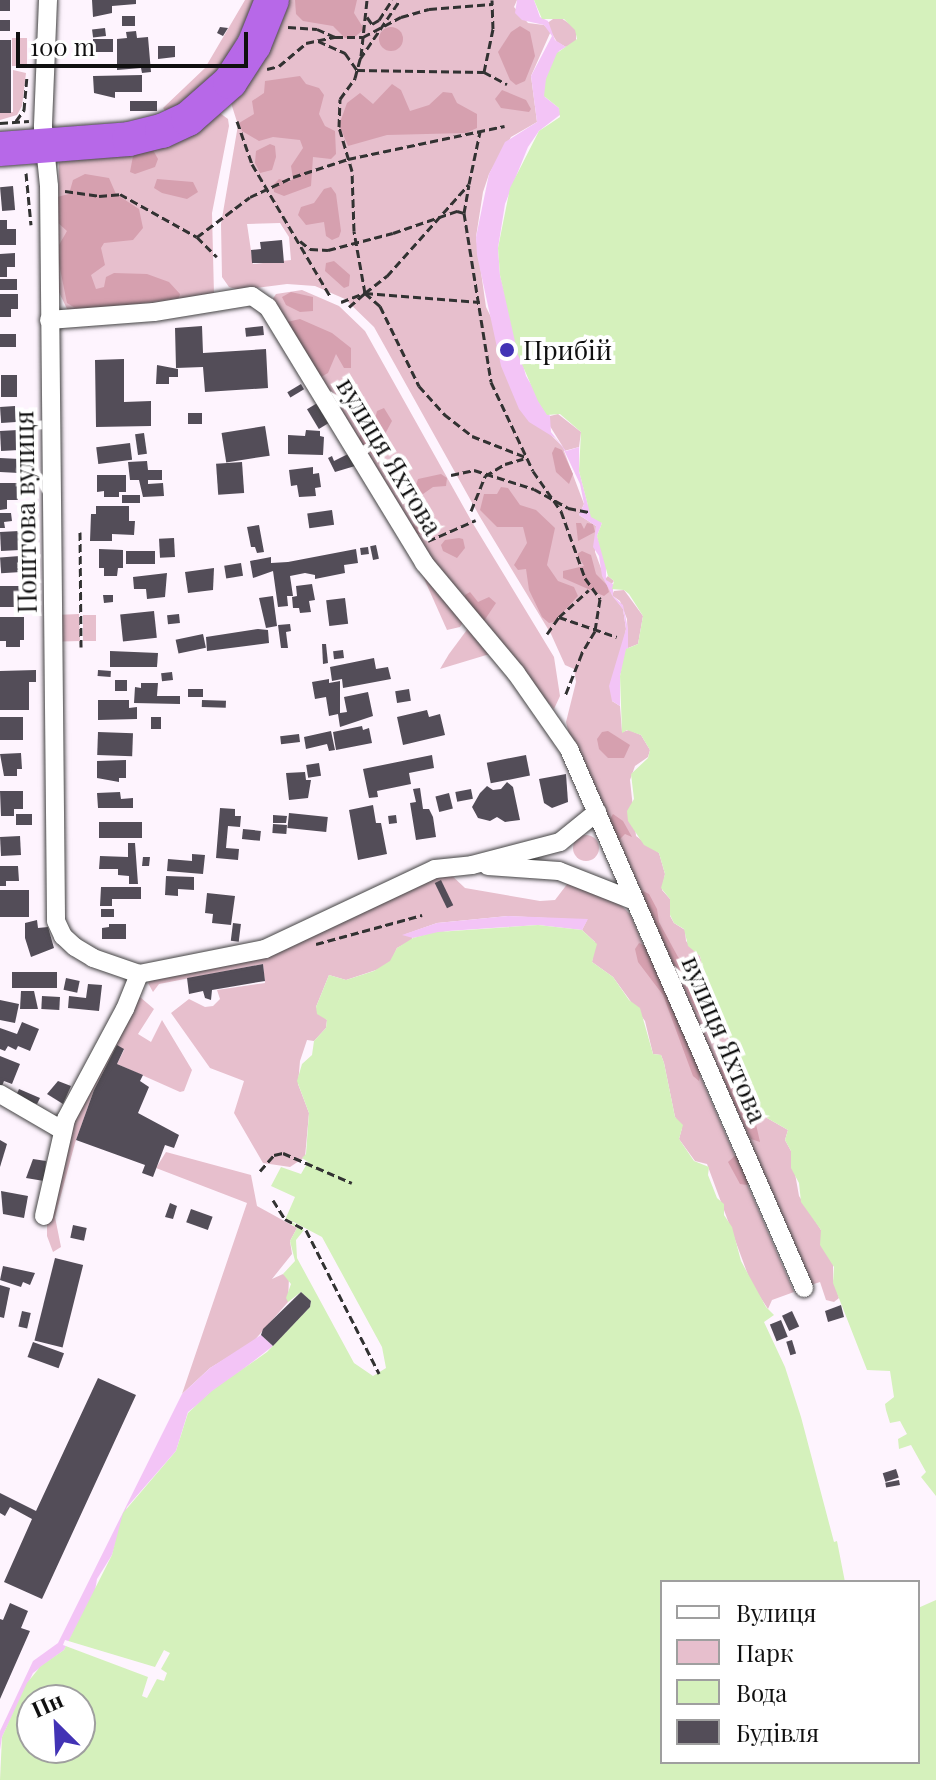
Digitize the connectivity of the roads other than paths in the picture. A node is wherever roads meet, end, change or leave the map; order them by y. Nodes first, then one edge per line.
1 (48, 0) edge
2 (269, 12) edge
3 (43, 137) junction
4 (0, 149) edge
5 (49, 320) junction
6 (597, 812) junction
7 (472, 865) junction
8 (635, 901) junction
9 (139, 974) junction
10 (0, 1094) edge
11 (62, 1130) junction
12 (44, 1216) dead end
13 (804, 1288) dead end

1 - 3 street, Поштова вулиця
2 - 3 highway
3 - 4 highway
3 - 5 street, Поштова вулиця
5 - 6 street, вулиця Яхтова
5 - 9 street, Поштова вулиця
6 - 7 street
6 - 8 street, вулиця Яхтова
7 - 8 street
7 - 9 street
8 - 13 street, вулиця Яхтова
9 - 11 street
10 - 11 street
11 - 12 street

